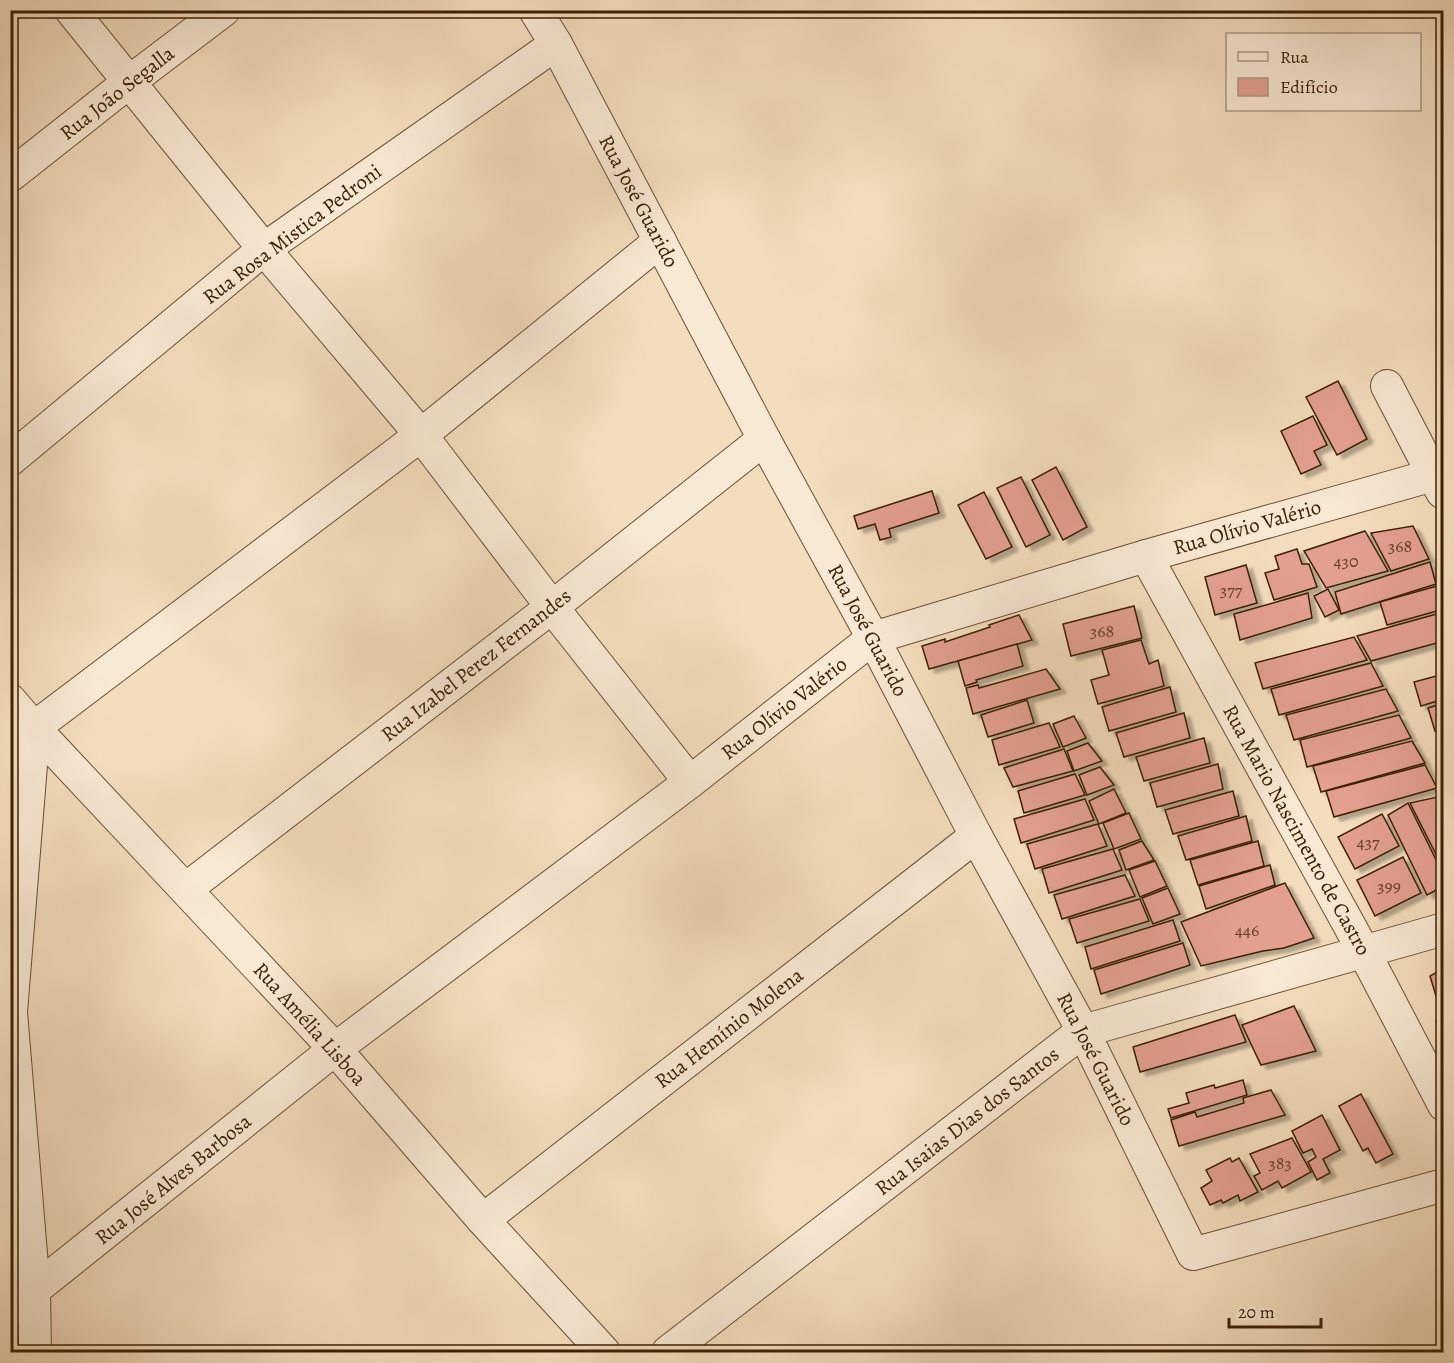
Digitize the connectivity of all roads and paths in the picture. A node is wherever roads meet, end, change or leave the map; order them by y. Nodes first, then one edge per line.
1 (71, 10) edge
2 (224, 10) edge
3 (535, 10) edge
4 (556, 44) junction
5 (129, 82) junction
6 (10, 176) edge
7 (660, 241) junction
8 (264, 249) junction
9 (1387, 386) dead end
10 (421, 435) junction
11 (764, 439) junction
12 (10, 460) edge
13 (1440, 480) edge
14 (1146, 556) junction
15 (552, 607) junction
16 (873, 638) junction
17 (10, 700) edge
18 (22, 737) edge
19 (690, 782) junction
20 (976, 836) junction
21 (186, 890) junction
22 (1443, 929) edge
23 (1364, 952) junction
24 (11, 1013) edge
25 (1083, 1031) junction
26 (334, 1049) junction
27 (1443, 1106) edge
28 (1443, 1185) edge
29 (483, 1221) junction
30 (22, 1300) edge
31 (35, 1353) edge
32 (604, 1353) edge
33 (668, 1353) edge

1 - 5 street
2 - 5 street, Rua João Segalla
3 - 4 street, Rua José Guarido
4 - 7 street, Rua José Guarido
4 - 8 street, Rua Rosa Mistica Pedroni
5 - 6 street, Rua João Segalla
5 - 8 street
7 - 10 street
7 - 11 street, Rua José Guarido
8 - 10 street
8 - 12 street, Rua Rosa Mistica Pedroni
9 - 13 street
10 - 15 street
10 - 18 street
11 - 15 street, Rua Izabel Perez Fernandes
11 - 16 street, Rua José Guarido
13 - 14 street, Rua Olívio Valério
14 - 16 street, Rua Olívio Valério
14 - 23 street, Rua Mario Nascimento de Castro
15 - 19 street
15 - 21 street, Rua Izabel Perez Fernandes
16 - 19 street, Rua Olívio Valério
16 - 20 street, Rua José Guarido
17 - 18 street, Rua Amélia Lisboa
18 - 21 street, Rua Amélia Lisboa
18 - 24 street
19 - 26 street, Rua Olívio Valério
20 - 25 street, Rua José Guarido
20 - 29 street, Rua Hemínio Molena
21 - 26 street, Rua Amélia Lisboa
22 - 23 street, Rua Isaias Dias dos Santos
23 - 25 street, Rua Isaias Dias dos Santos
23 - 27 street, Rua Mario Nascimento de Castro
24 - 30 street
25 - 28 street, Rua José Guarido
25 - 33 street, Rua Isaias Dias dos Santos
26 - 29 street, Rua Amélia Lisboa
26 - 30 street, Rua José Alves Barbosa
29 - 32 street, Rua Amélia Lisboa
30 - 31 street

